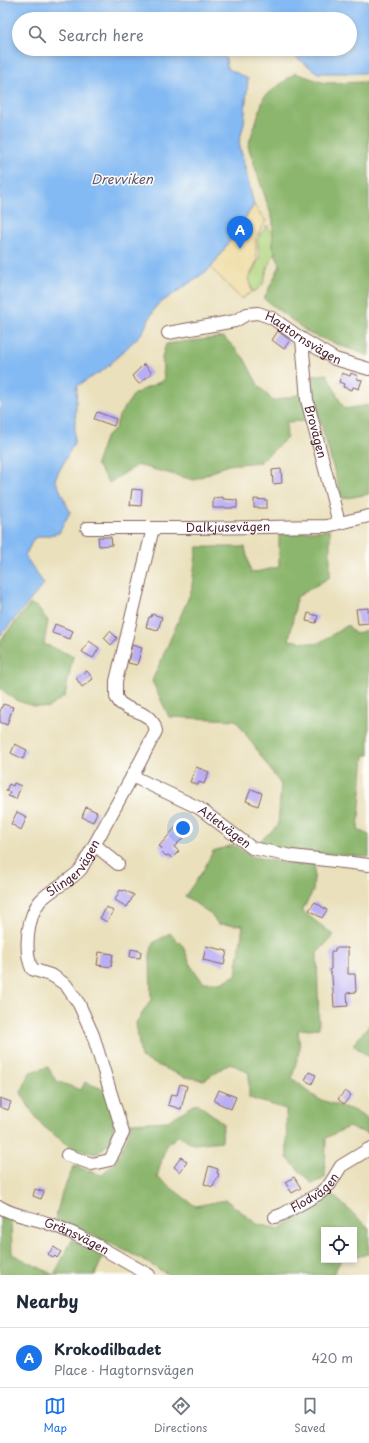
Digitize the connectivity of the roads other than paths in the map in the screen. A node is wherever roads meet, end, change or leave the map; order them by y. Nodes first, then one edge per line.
1 (168, 333) dead end
2 (302, 339) junction
3 (369, 369) edge
4 (369, 516) edge
5 (339, 523) junction
6 (87, 528) dead end
7 (153, 528) junction
8 (132, 776) junction
9 (95, 845) junction
10 (118, 864) dead end
11 (369, 865) edge
12 (369, 1149) edge
13 (67, 1155) dead end
14 (0, 1207) edge
15 (276, 1216) dead end
16 (149, 1275) edge

1 - 2 street, Hagtornsvägen
2 - 3 street, Hagtornsvägen
2 - 5 street, Brovägen
4 - 5 street, Dalkjusevägen
5 - 7 street, Dalkjusevägen
6 - 7 street, Dalkjusevägen
7 - 8 street, Slingervägen
8 - 9 street, Slingervägen
8 - 11 street, Atletvägen
9 - 10 street
9 - 13 street, Slingervägen
12 - 15 street, Flodvägen
14 - 16 street, Gränsvägen

